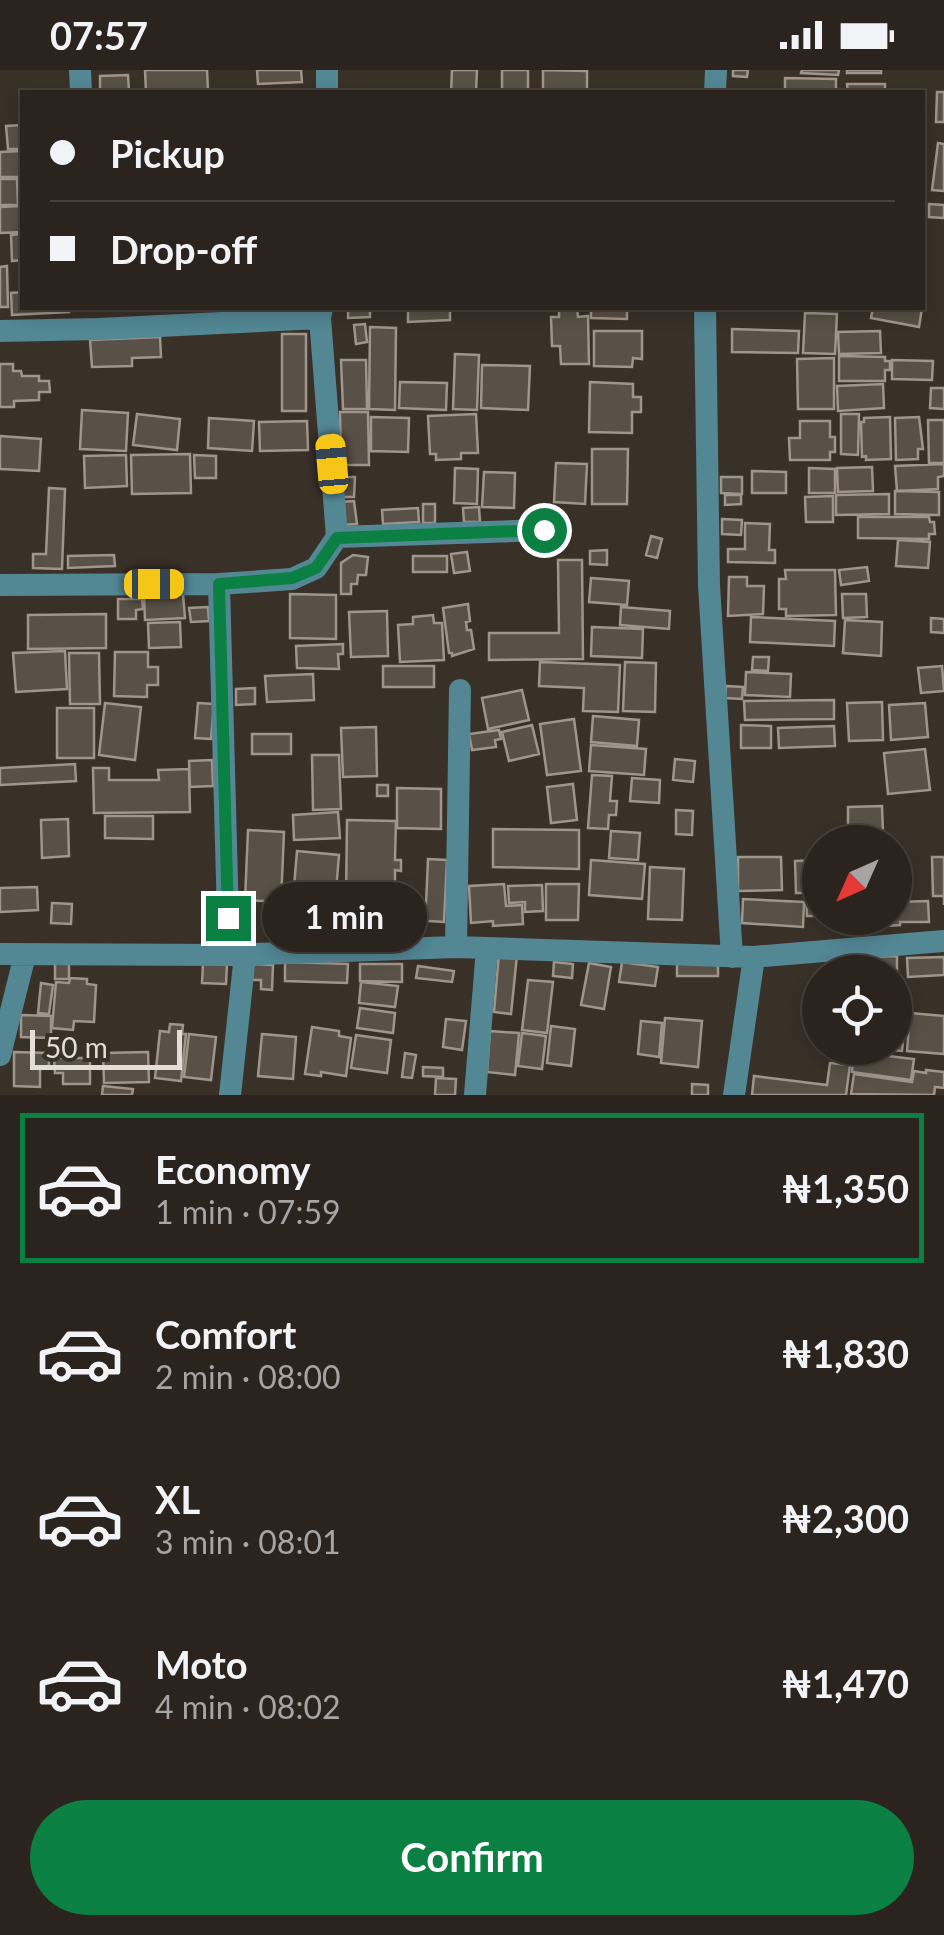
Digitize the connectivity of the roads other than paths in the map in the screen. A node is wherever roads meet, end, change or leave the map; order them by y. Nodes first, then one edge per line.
1 (706, 310) edge
2 (321, 312) edge
3 (99, 318) edge
4 (0, 332) edge
5 (544, 530) dead end
6 (337, 538) junction
7 (219, 584) junction
8 (0, 586) edge
9 (460, 690) dead end
10 (944, 941) edge
11 (456, 948) junction
12 (487, 949) junction
13 (0, 954) edge
14 (26, 954) junction
15 (237, 955) junction
16 (743, 957) junction
17 (0, 1055) edge
18 (230, 1095) edge
19 (476, 1095) edge
20 (734, 1095) edge

1 - 16 street
2 - 3 street
2 - 6 street
3 - 4 street
5 - 6 street
6 - 7 street
7 - 8 street
7 - 15 street
9 - 11 street
10 - 16 street
11 - 12 street
11 - 15 street
12 - 16 street
12 - 19 street
13 - 14 street
14 - 15 street
14 - 17 street
15 - 18 street
16 - 20 street

